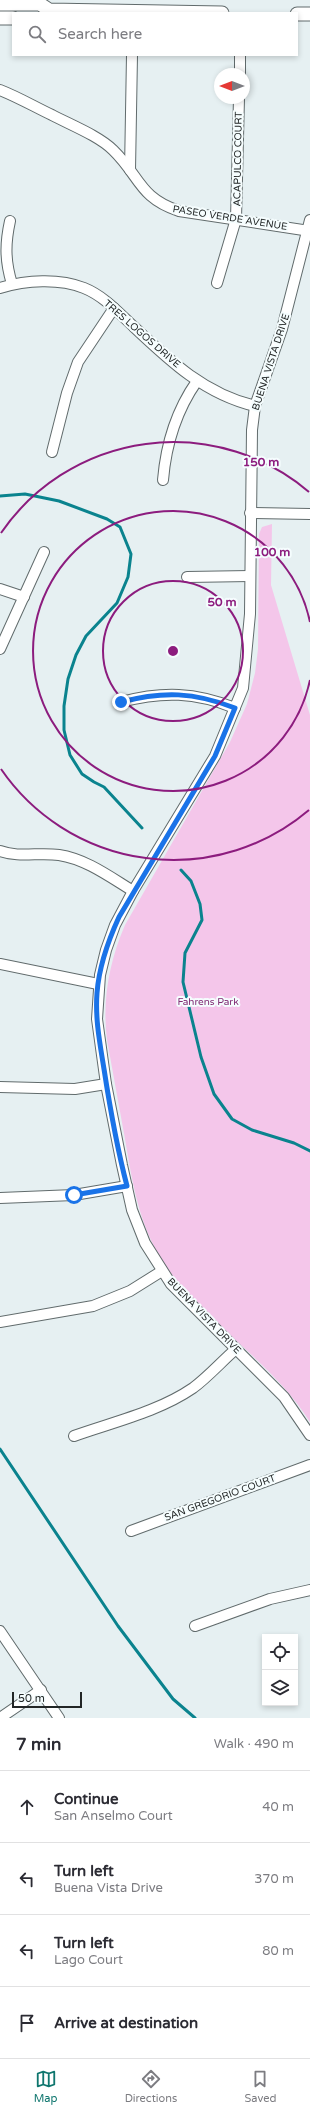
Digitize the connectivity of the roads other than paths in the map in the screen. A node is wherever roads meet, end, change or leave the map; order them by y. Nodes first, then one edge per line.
1 (0, 4) edge
2 (47, 12) edge
3 (298, 14) edge
4 (310, 14) edge
5 (0, 18) edge
6 (12, 18) edge
7 (132, 56) edge
8 (240, 56) edge
9 (240, 68) edge
10 (0, 90) edge
11 (239, 104) edge
12 (130, 170) junction
13 (236, 219) junction
14 (310, 220) edge
15 (10, 221) dead end
16 (309, 231) edge
17 (217, 283) dead end
18 (12, 284) junction
19 (0, 288) edge
20 (114, 308) junction
21 (196, 381) junction
22 (255, 406) junction
23 (52, 452) dead end
24 (163, 480) dead end
25 (250, 513) junction
26 (310, 514) edge
27 (44, 552) dead end
28 (187, 576) dead end
29 (250, 576) junction
30 (0, 589) edge
31 (24, 597) junction
32 (0, 649) edge
33 (121, 702) dead end
34 (235, 708) junction
35 (0, 851) edge
36 (133, 891) junction
37 (0, 964) edge
38 (98, 984) junction
39 (106, 1084) junction
40 (0, 1086) edge
41 (127, 1186) junction
42 (0, 1198) edge
43 (162, 1271) junction
44 (0, 1322) edge
45 (236, 1348) junction
46 (310, 1435) edge
47 (74, 1436) dead end
48 (310, 1465) edge
49 (130, 1531) dead end
50 (310, 1590) edge
51 (195, 1626) dead end
52 (0, 1631) edge
53 (41, 1690) junction
54 (0, 1718) edge
55 (59, 1718) edge

1 - 2 street
3 - 4 street
5 - 6 street
7 - 12 street
8 - 9 street
10 - 12 street, PASEO VERDE AVENUE
11 - 13 street, ACAPULCO COURT
12 - 13 street, PASEO VERDE AVENUE
13 - 16 street, PASEO VERDE AVENUE
13 - 17 street, ACAPULCO COURT
14 - 16 street, BUENA VISTA DRIVE
15 - 18 street
16 - 22 street, BUENA VISTA DRIVE
18 - 19 street, TRES LOGOS DRIVE
18 - 20 street, TRES LOGOS DRIVE
20 - 21 street, TRES LOGOS DRIVE
20 - 23 street
21 - 22 street, TRES LOGOS DRIVE
21 - 24 street
22 - 25 street, BUENA VISTA DRIVE
25 - 26 street
25 - 29 street, BUENA VISTA DRIVE
27 - 31 street
28 - 29 street
29 - 34 street, BUENA VISTA DRIVE
30 - 31 street
31 - 32 street
33 - 34 street
34 - 36 street, BUENA VISTA DRIVE
35 - 36 street
36 - 38 street, BUENA VISTA DRIVE
37 - 38 street
38 - 39 street, BUENA VISTA DRIVE
39 - 40 street
39 - 41 street, BUENA VISTA DRIVE
41 - 42 street
41 - 43 street, BUENA VISTA DRIVE
43 - 44 street
43 - 45 street, BUENA VISTA DRIVE
45 - 46 street, BUENA VISTA DRIVE
45 - 47 street
48 - 49 street, SAN GREGORIO COURT
50 - 51 street
52 - 53 street
53 - 54 street
53 - 55 street

